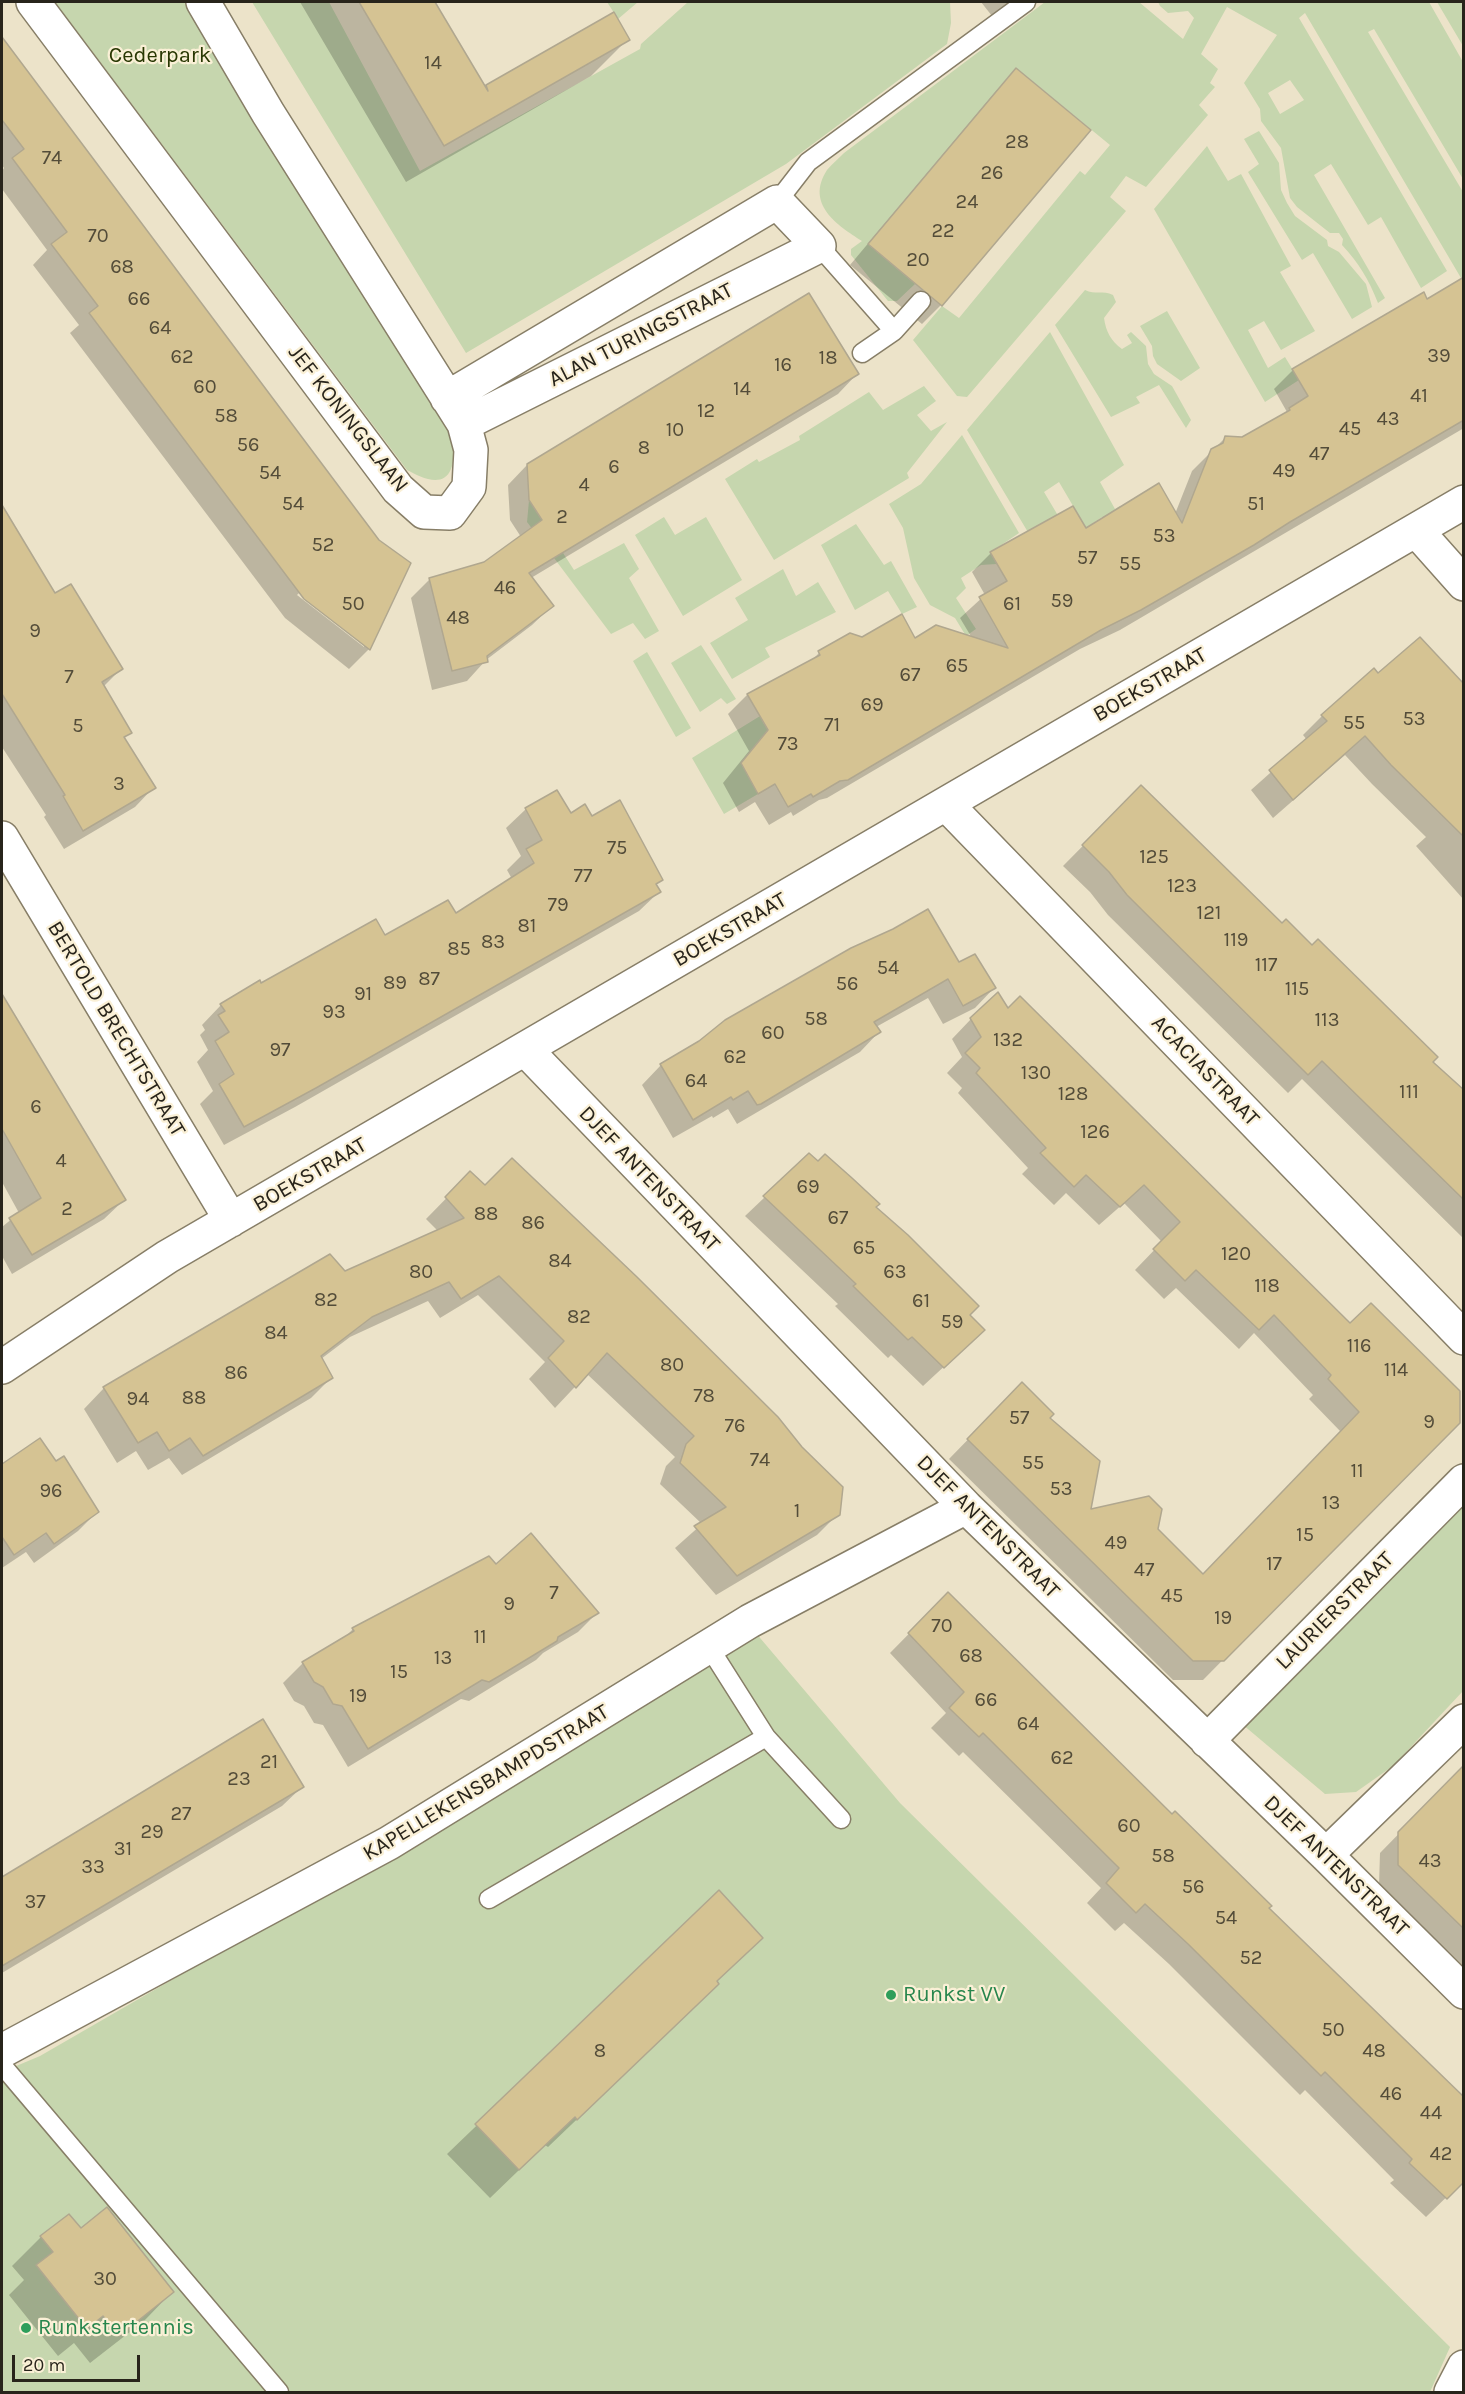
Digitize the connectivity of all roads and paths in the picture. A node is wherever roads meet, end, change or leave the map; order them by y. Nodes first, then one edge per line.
1 (33, 2) edge
2 (203, 2) edge
3 (1026, 2) edge
4 (777, 202) junction
5 (819, 246) junction
6 (921, 301) dead end
7 (894, 331) junction
8 (862, 353) dead end
9 (455, 411) junction
10 (1464, 502) edge
11 (1416, 530) junction
12 (1464, 584) edge
13 (946, 804) junction
14 (2, 838) edge
15 (525, 1049) junction
16 (231, 1220) junction
17 (1464, 1338) edge
18 (2, 1367) edge
19 (1464, 1481) edge
20 (966, 1507) junction
21 (709, 1647) junction
22 (1464, 1721) edge
23 (766, 1737) junction
24 (1207, 1741) junction
25 (841, 1819) dead end
26 (1326, 1856) junction
27 (489, 1899) dead end
28 (1464, 1992) edge
29 (2, 2051) edge
30 (2, 2065) edge
31 (1464, 2367) edge
32 (279, 2392) edge
33 (1451, 2392) edge

1 - 9 street, JEF KONINGSLAAN
2 - 9 street, JEF KONINGSLAAN
3 - 4 lane, ALAN TURINGSTRAAT
4 - 5 street
4 - 9 street, ALAN TURINGSTRAAT
5 - 7 lane
5 - 9 street, ALAN TURINGSTRAAT
6 - 7 lane
7 - 8 lane
10 - 11 street, BOEKSTRAAT
11 - 12 street
11 - 13 street, BOEKSTRAAT
13 - 15 street, BOEKSTRAAT
13 - 17 street, ACACIASTRAAT
14 - 16 street, BERTOLD BRECHTSTRAAT
15 - 16 street, BOEKSTRAAT
15 - 20 street, DJEF ANTENSTRAAT
16 - 18 street, BOEKSTRAAT
19 - 24 street, LAURIERSTRAAT
20 - 21 street, KAPELLEKENSBAMPDSTRAAT
20 - 24 street, DJEF ANTENSTRAAT
21 - 23 lane
21 - 29 street, KAPELLEKENSBAMPDSTRAAT
22 - 26 street
23 - 25 lane
23 - 27 lane
24 - 26 street, DJEF ANTENSTRAAT
26 - 28 street, DJEF ANTENSTRAAT
30 - 32 lane
31 - 33 street

